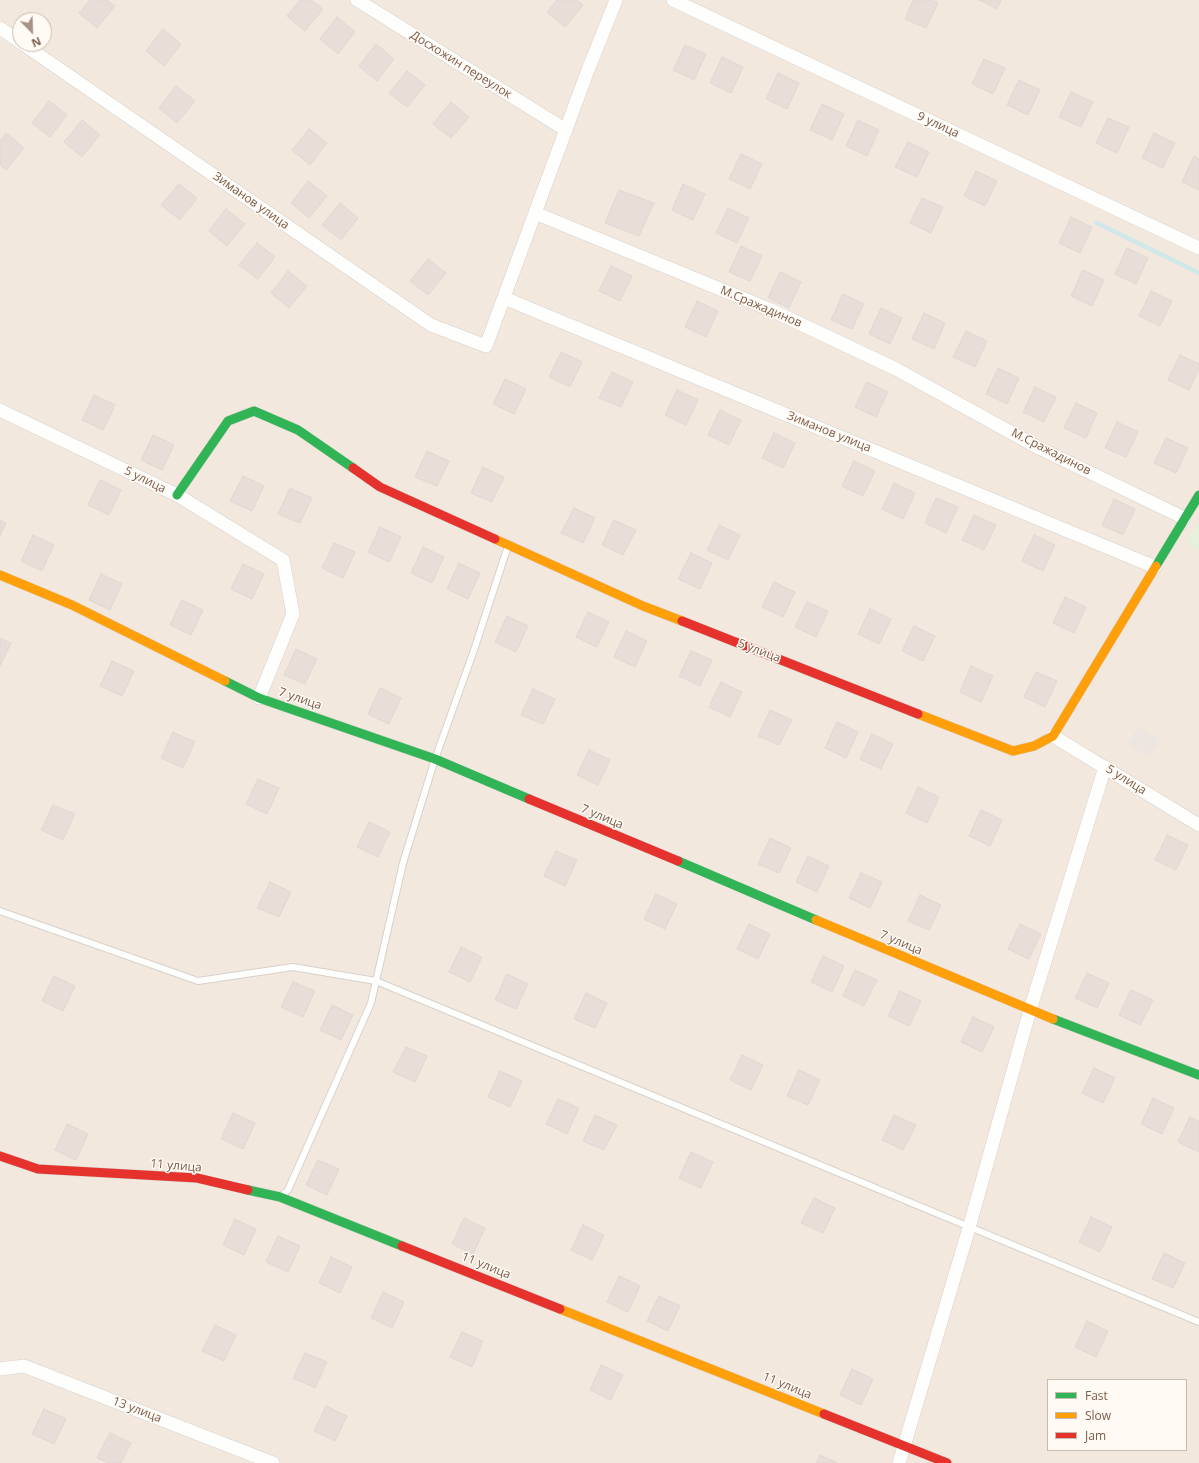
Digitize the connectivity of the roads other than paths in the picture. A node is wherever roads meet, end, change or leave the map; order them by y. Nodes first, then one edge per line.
1 (356, 0) edge
2 (616, 0) edge
3 (676, 1) edge
4 (0, 28) edge
5 (12, 36) edge
6 (35, 52) edge
7 (566, 130) junction
8 (535, 213) junction
9 (1199, 248) edge
10 (504, 298) junction
11 (0, 410) edge
12 (177, 495) junction
13 (1199, 495) edge
14 (1184, 518) junction
15 (508, 544) junction
16 (1155, 567) junction
17 (0, 575) edge
18 (259, 698) junction
19 (1053, 736) junction
20 (435, 759) junction
21 (1105, 767) junction
22 (1199, 825) edge
23 (0, 911) edge
24 (376, 981) junction
25 (1030, 1010) junction
26 (1199, 1075) edge
27 (0, 1156) edge
28 (280, 1197) junction
29 (969, 1228) junction
30 (1199, 1322) edge
31 (0, 1369) edge
32 (905, 1445) junction
33 (273, 1463) edge
34 (899, 1463) edge
35 (947, 1463) edge

1 - 7 street, Досхожин переулок
2 - 7 street
3 - 9 street, 9 улица
4 - 5 street
6 - 10 street, Зиманов улица
7 - 8 street
8 - 10 street
8 - 14 street, М.Сражадинов
10 - 16 street, Зиманов улица
11 - 12 street, 5 улица
12 - 15 street, 5 улица
12 - 18 street, 5 улица
13 - 14 street
14 - 16 street
15 - 19 street, 5 улица
15 - 20 lane
16 - 19 street
17 - 18 street, 7 улица
18 - 20 street, 7 улица
19 - 21 street, 5 улица
20 - 24 lane
20 - 25 street, 7 улица
21 - 22 street, 5 улица
21 - 25 street
23 - 24 lane
24 - 28 lane
24 - 29 lane
25 - 26 street, 7 улица
25 - 29 street
27 - 28 street, 11 улица
28 - 32 street, 11 улица
29 - 30 lane
29 - 32 street
31 - 33 street, 13 улица
32 - 34 street
32 - 35 street, 11 улица

